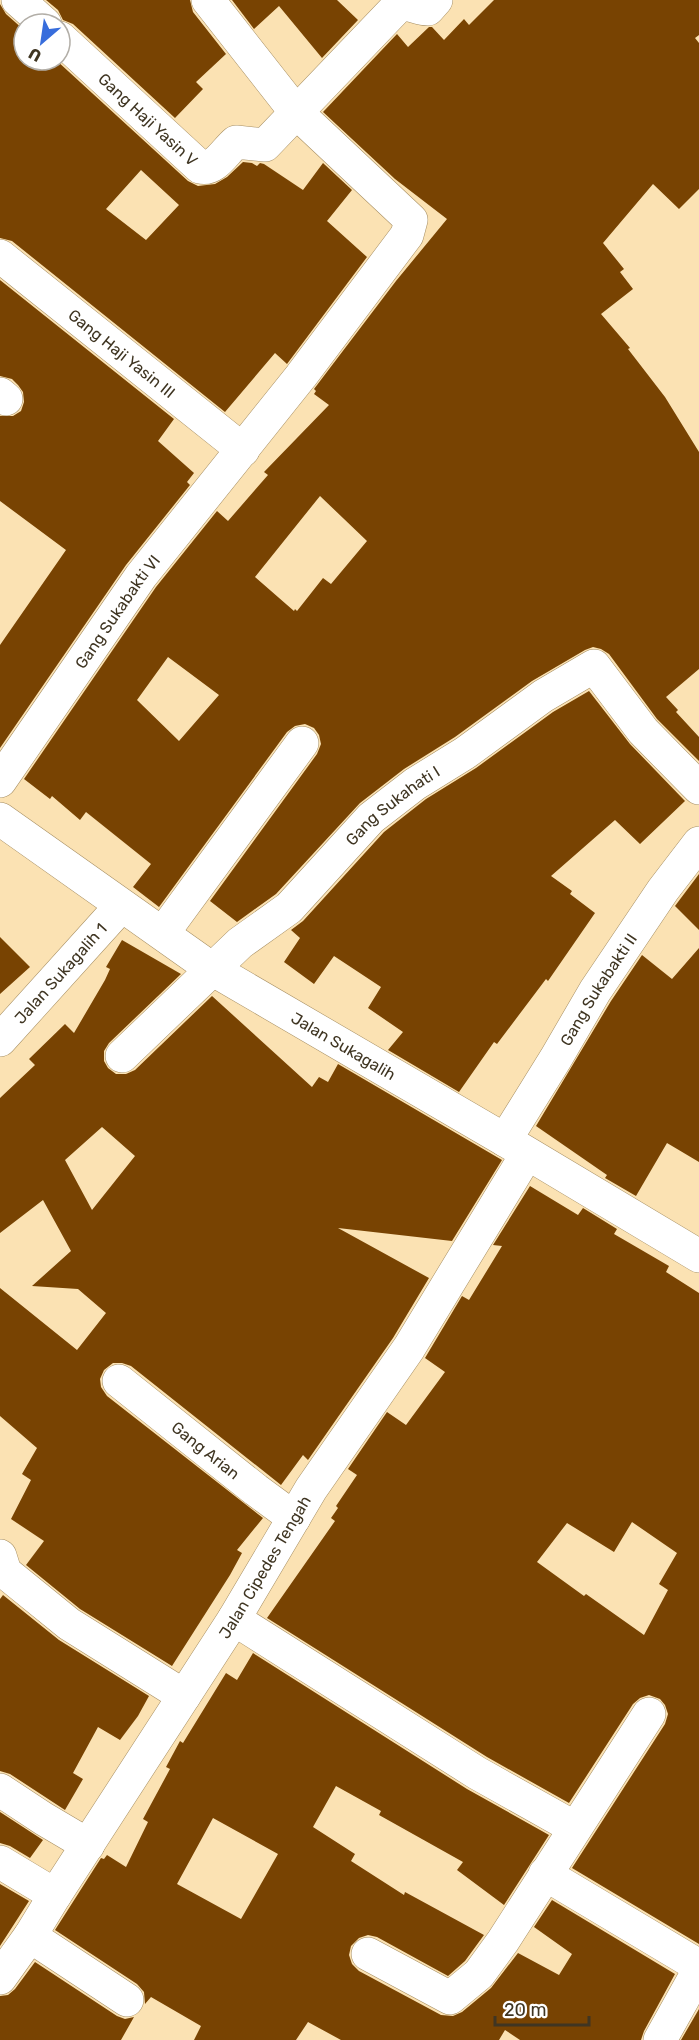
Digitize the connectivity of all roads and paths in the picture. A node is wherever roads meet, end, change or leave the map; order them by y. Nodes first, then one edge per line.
1 (18, 0) edge
2 (208, 0) edge
3 (436, 0) edge
4 (32, 12) edge
5 (72, 49) edge
6 (296, 111) junction
7 (0, 256) edge
8 (243, 450) junction
9 (302, 743) dead end
10 (0, 781) edge
11 (699, 788) edge
12 (0, 819) edge
13 (699, 843) edge
14 (121, 906) junction
15 (163, 933) junction
16 (212, 969) junction
17 (0, 1040) edge
18 (122, 1056) dead end
19 (516, 1147) junction
20 (699, 1256) edge
21 (119, 1381) dead end
22 (294, 1518) junction
23 (0, 1556) edge
24 (234, 1619) junction
25 (184, 1696) junction
26 (649, 1714) dead end
27 (0, 1790) edge
28 (575, 1828) junction
29 (88, 1845) junction
30 (0, 1862) edge
31 (545, 1874) junction
32 (55, 1896) junction
33 (30, 1936) junction
34 (368, 1954) dead end
35 (699, 1968) edge
36 (0, 1978) edge
37 (127, 2000) dead end
38 (660, 2040) edge

1 - 4 street
2 - 6 street
3 - 6 street
5 - 6 street, Gang Haji Yasin V
6 - 8 street, Gang Sukabakti VI
7 - 8 street, Gang Haji Yasin III
8 - 10 street, Gang Sukabakti VI
9 - 15 street
11 - 16 street, Gang Sukahati I
12 - 14 street, Jalan Sukagalih
13 - 19 street, Gang Sukabakti II
14 - 15 street, Jalan Sukagalih
14 - 17 street, Jalan Sukagalih 1
15 - 16 street, Jalan Sukagalih
16 - 18 street, Gang Sukahati I
16 - 19 street, Jalan Sukagalih
19 - 20 street, Jalan Sukagalih
19 - 22 street, Jalan Cipedes Tengah
21 - 22 street, Gang Arian
22 - 24 street, Jalan Cipedes Tengah
23 - 25 street
24 - 25 street, Jalan Cipedes Tengah
24 - 28 street
25 - 29 street, Jalan Cipedes Tengah
26 - 28 street
27 - 29 street
28 - 31 street
29 - 32 street, Jalan Cipedes Tengah
30 - 32 street
31 - 34 street
31 - 35 street
32 - 33 street, Jalan Cipedes Tengah
33 - 36 street, Jalan Cipedes Tengah
33 - 37 street
35 - 38 street

